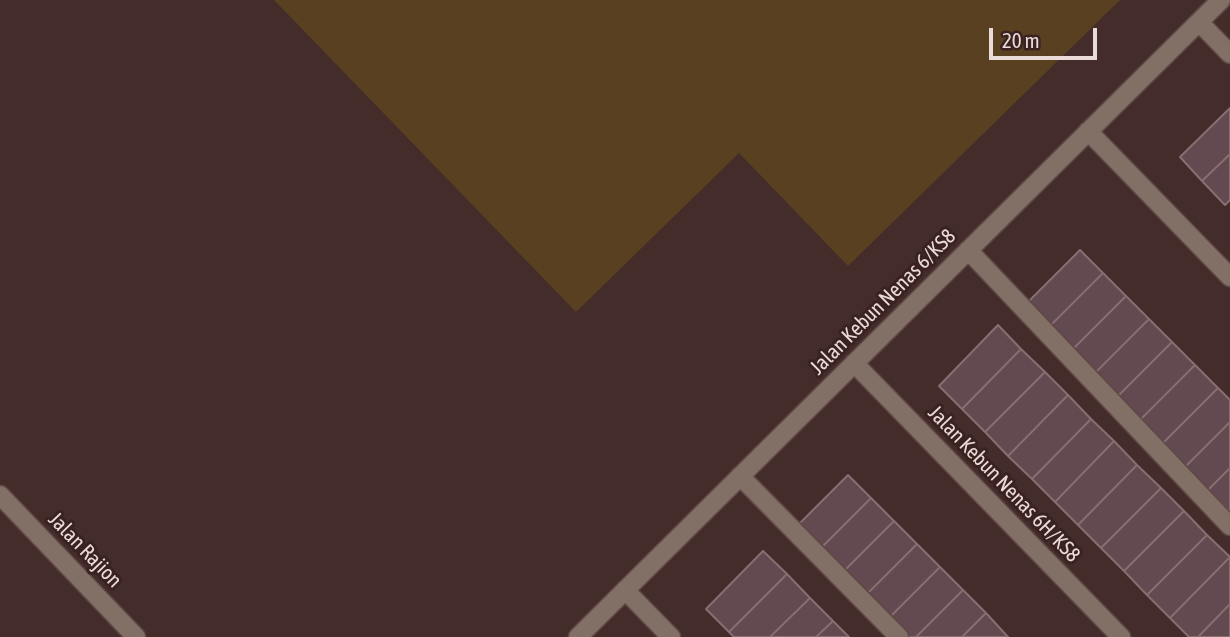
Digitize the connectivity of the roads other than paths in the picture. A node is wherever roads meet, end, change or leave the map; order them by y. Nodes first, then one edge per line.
1 (1221, 0) edge
2 (1199, 22) junction
3 (1230, 54) edge
4 (1088, 131) junction
5 (968, 250) junction
6 (1230, 277) edge
7 (854, 363) junction
8 (740, 476) junction
9 (0, 495) edge
10 (1230, 526) edge
11 (625, 590) junction
12 (136, 637) edge
13 (578, 637) edge
14 (671, 637) edge
15 (899, 637) edge
16 (1121, 637) edge

1 - 2 street, Jalan Kebun Nenas 6/KS8
2 - 3 street
2 - 4 street, Jalan Kebun Nenas 6/KS8
4 - 5 street, Jalan Kebun Nenas 6/KS8
4 - 6 street
5 - 7 street, Jalan Kebun Nenas 6/KS8
5 - 10 street
7 - 8 street, Jalan Kebun Nenas 6/KS8
7 - 16 street, Jalan Kebun Nenas 6H/KS8
8 - 11 street, Jalan Kebun Nenas 6/KS8
8 - 15 street
9 - 12 street, Jalan Rajion
11 - 13 street, Jalan Kebun Nenas 6/KS8
11 - 14 street

